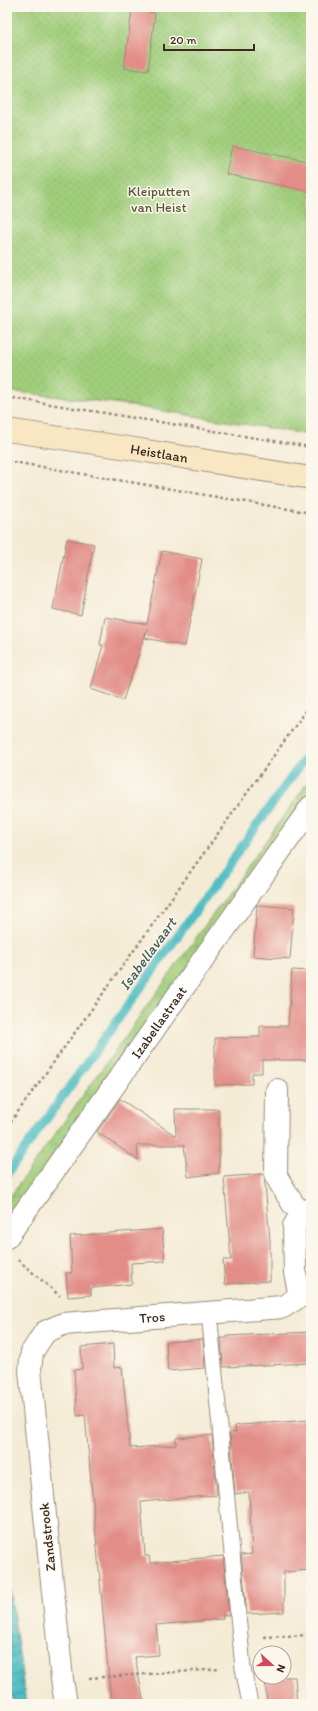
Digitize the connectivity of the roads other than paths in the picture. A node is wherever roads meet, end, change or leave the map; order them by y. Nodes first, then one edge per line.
1 (7, 430) edge
2 (311, 478) edge
3 (311, 807) edge
4 (277, 1090) dead end
5 (307, 1211) edge
6 (7, 1237) edge
7 (306, 1296) edge
8 (209, 1312) junction
9 (30, 1370) joint
10 (66, 1704) edge
11 (250, 1704) edge

1 - 2 main road, Heistlaan
3 - 6 street, Izabellastraat
4 - 5 street
5 - 7 street
7 - 8 street, Tros
8 - 9 street, Tros
8 - 11 lane
9 - 10 street, Zandstrook

